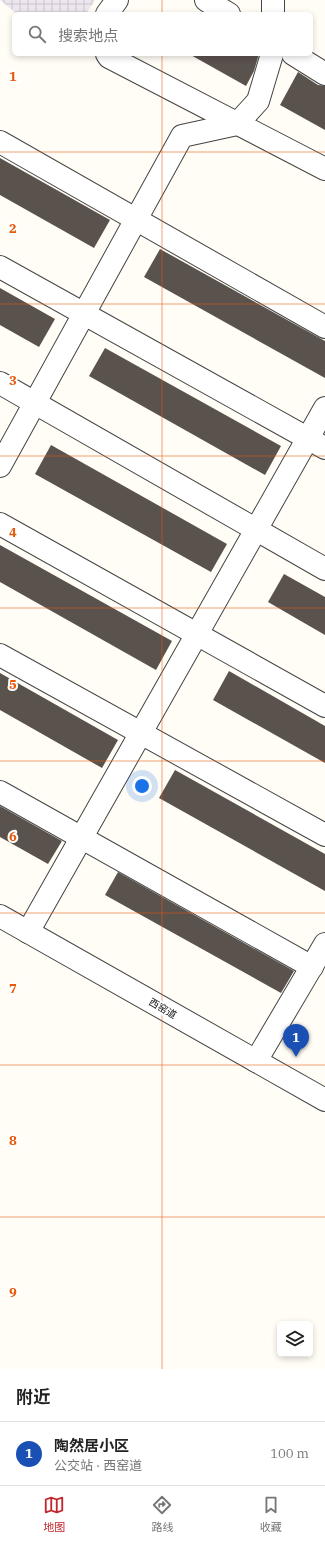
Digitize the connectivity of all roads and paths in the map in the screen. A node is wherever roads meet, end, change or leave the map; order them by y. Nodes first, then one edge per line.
1 (116, 0) edge
2 (206, 0) edge
3 (273, 0) edge
4 (108, 12) edge
5 (226, 12) edge
6 (274, 12) edge
7 (108, 56) edge
8 (271, 56) edge
9 (296, 56) edge
10 (325, 74) edge
11 (237, 124) junction
12 (0, 142) edge
13 (325, 169) edge
14 (136, 219) junction
15 (0, 267) edge
16 (84, 314) junction
17 (325, 327) edge
18 (0, 383) edge
19 (35, 403) junction
20 (325, 408) edge
21 (316, 444) edge
22 (0, 466) edge
23 (0, 524) edge
24 (256, 529) junction
25 (325, 569) edge
26 (197, 634) junction
27 (0, 655) edge
28 (325, 706) edge
29 (141, 733) junction
30 (0, 792) edge
31 (325, 835) edge
32 (81, 837) junction
33 (0, 916) edge
34 (28, 932) junction
35 (325, 944) edge
36 (312, 967) junction
37 (256, 1060) junction
38 (325, 1100) edge

1 - 4 street
2 - 5 street
3 - 6 street
7 - 11 street
8 - 11 street
9 - 10 street
11 - 13 street
11 - 14 street
12 - 14 street
14 - 16 street
14 - 17 street
15 - 16 street
16 - 19 street
16 - 21 street
18 - 19 street
19 - 22 street
19 - 24 street
20 - 21 street
21 - 24 street
23 - 26 street
24 - 25 street
24 - 26 street
26 - 28 street
26 - 29 street
27 - 29 street
29 - 31 street
29 - 32 street
30 - 32 street
32 - 34 street
32 - 36 street
33 - 34 street, 西窑道
34 - 37 street, 西窑道
35 - 36 street
36 - 37 street
37 - 38 street, 西窑道

